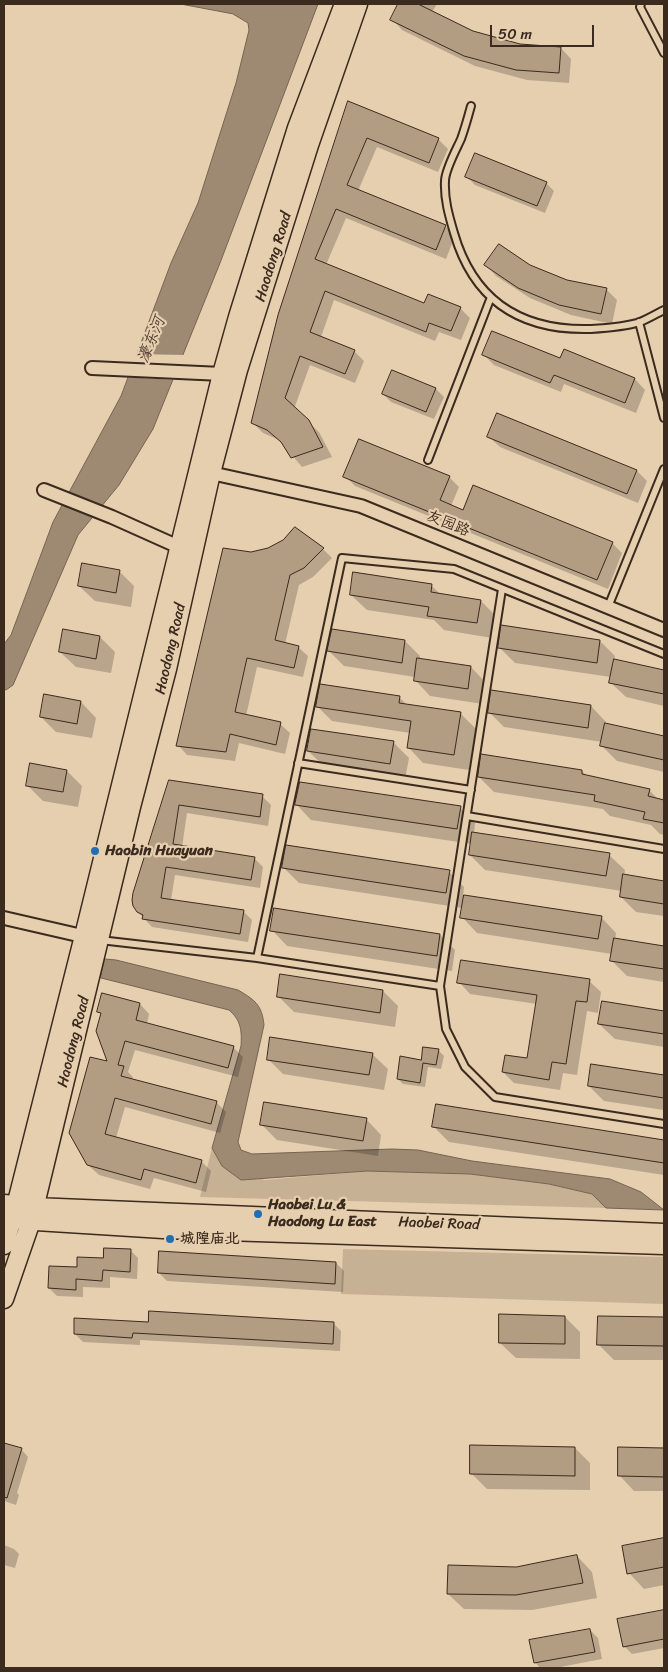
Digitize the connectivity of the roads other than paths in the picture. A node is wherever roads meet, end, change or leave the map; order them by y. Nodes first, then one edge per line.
1 (344, 4) edge
2 (358, 4) edge
3 (641, 4) edge
4 (664, 53) edge
5 (471, 106) dead end
6 (491, 297) junction
7 (664, 310) edge
8 (639, 322) junction
9 (92, 368) dead end
10 (222, 374) junction
11 (664, 418) edge
12 (428, 460) dead end
13 (664, 469) edge
14 (211, 473) junction
15 (50, 492) dead end
16 (179, 547) junction
17 (502, 589) junction
18 (608, 607) junction
19 (664, 630) edge
20 (664, 654) edge
21 (298, 763) junction
22 (471, 790) junction
23 (467, 816) junction
24 (664, 848) edge
25 (4, 918) edge
26 (91, 938) junction
27 (257, 958) junction
28 (440, 986) junction
29 (664, 1124) edge
30 (9, 1212) edge
31 (32, 1214) junction
32 (664, 1233) edge
33 (4, 1245) edge
34 (664, 1245) edge
35 (4, 1299) edge

1 - 10 main road, Haodong Road
2 - 14 main road, Haodong Road
3 - 4 lane
5 - 6 lane
6 - 8 lane
6 - 12 lane
7 - 8 lane
8 - 11 lane
9 - 10 street
10 - 16 main road, Haodong Road
13 - 18 lane
14 - 18 street, 友园路
14 - 26 main road, Haodong Road
15 - 16 street
16 - 26 main road, Haodong Road
17 - 20 lane
17 - 21 lane
17 - 22 lane
18 - 19 street, 友园路
21 - 22 lane
21 - 27 lane
22 - 23 lane
23 - 24 lane
23 - 28 lane
25 - 26 street
26 - 27 lane
26 - 30 main road, Haodong Road
26 - 31 main road, Haodong Road
27 - 28 lane
28 - 29 lane
30 - 31 main road, Haobei Road
30 - 33 main road, Haodong Road
31 - 32 main road, Haobei Road
31 - 34 main road, Haobei Road
31 - 35 main road, Haodong Road

